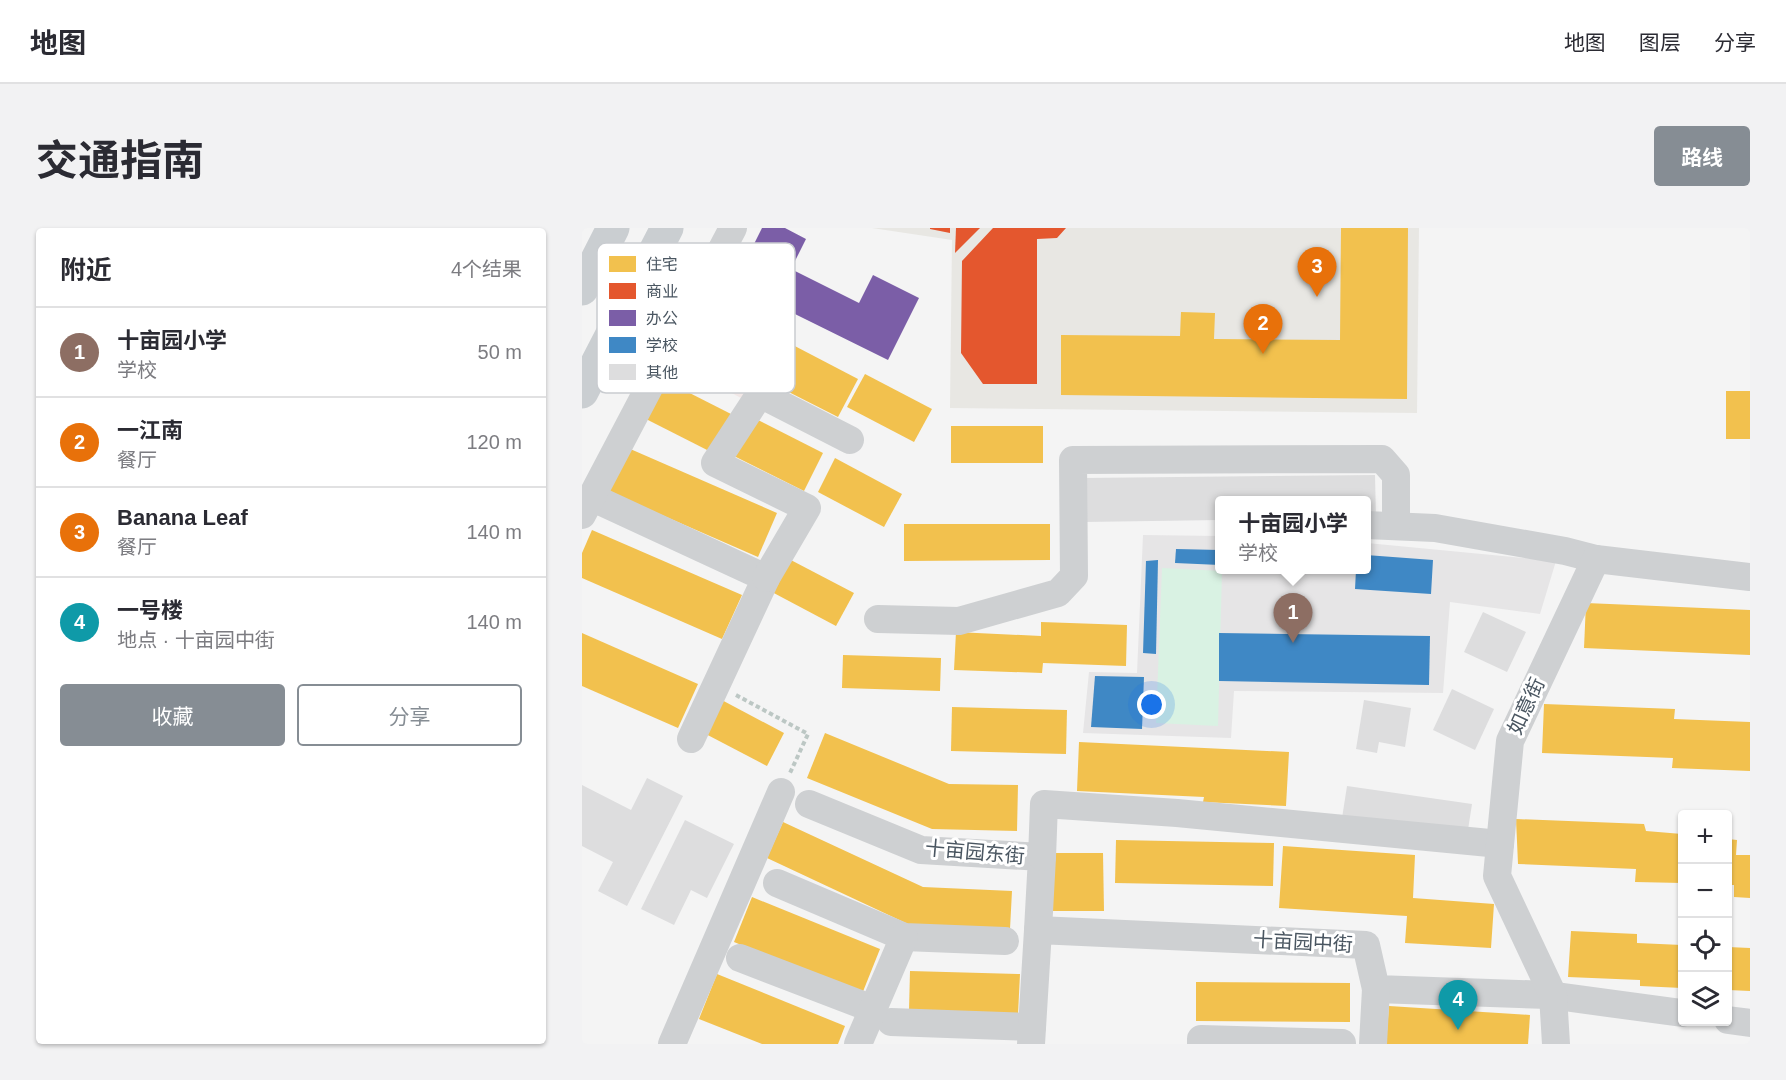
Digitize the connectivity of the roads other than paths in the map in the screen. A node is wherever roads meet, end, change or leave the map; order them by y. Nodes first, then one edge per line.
1 (613, 228) edge
2 (667, 228) edge
3 (733, 228) edge
4 (605, 243) edge
5 (659, 243) edge
6 (725, 243) edge
7 (597, 259) edge
8 (582, 289) edge
9 (597, 363) edge
10 (582, 392) edge
11 (646, 393) edge
12 (850, 440) dead end
13 (587, 506) edge
14 (1371, 525) edge
15 (1396, 526) junction
16 (1596, 559) junction
17 (1750, 577) edge
18 (766, 578) junction
19 (878, 619) dead end
20 (691, 739) dead end
21 (781, 792) road end
22 (809, 804) dead end
23 (1500, 844) junction
24 (1042, 857) junction
25 (777, 883) dead end
26 (1038, 930) junction
27 (904, 937) junction
28 (1005, 941) dead end
29 (740, 958) dead end
30 (1376, 988) junction
31 (1553, 995) junction
32 (1678, 1013) edge
33 (882, 1016) junction
34 (1732, 1021) edge
35 (1750, 1023) edge
36 (1031, 1035) edge
37 (1201, 1042) edge
38 (1342, 1043) edge
39 (672, 1044) edge
40 (858, 1044) edge
41 (1373, 1044) edge
42 (1556, 1044) edge

1 - 4 main road
2 - 5 main road
3 - 6 street
7 - 8 main road
9 - 10 main road
11 - 13 street
12 - 18 street
13 - 18 street
14 - 15 street
15 - 16 street
15 - 19 street
16 - 17 street
16 - 23 street, 如意街
18 - 20 street
21 - 39 street
22 - 24 street, 十亩园东街
23 - 24 street
23 - 31 street, 如意街
24 - 26 street, 十亩园东街
25 - 27 street
26 - 30 street, 十亩园中街
26 - 36 street
27 - 28 street
27 - 33 street
29 - 33 street
30 - 31 street
30 - 41 street
31 - 32 street
31 - 42 street, 如意街
33 - 36 street
33 - 40 street
34 - 35 street
37 - 38 street

